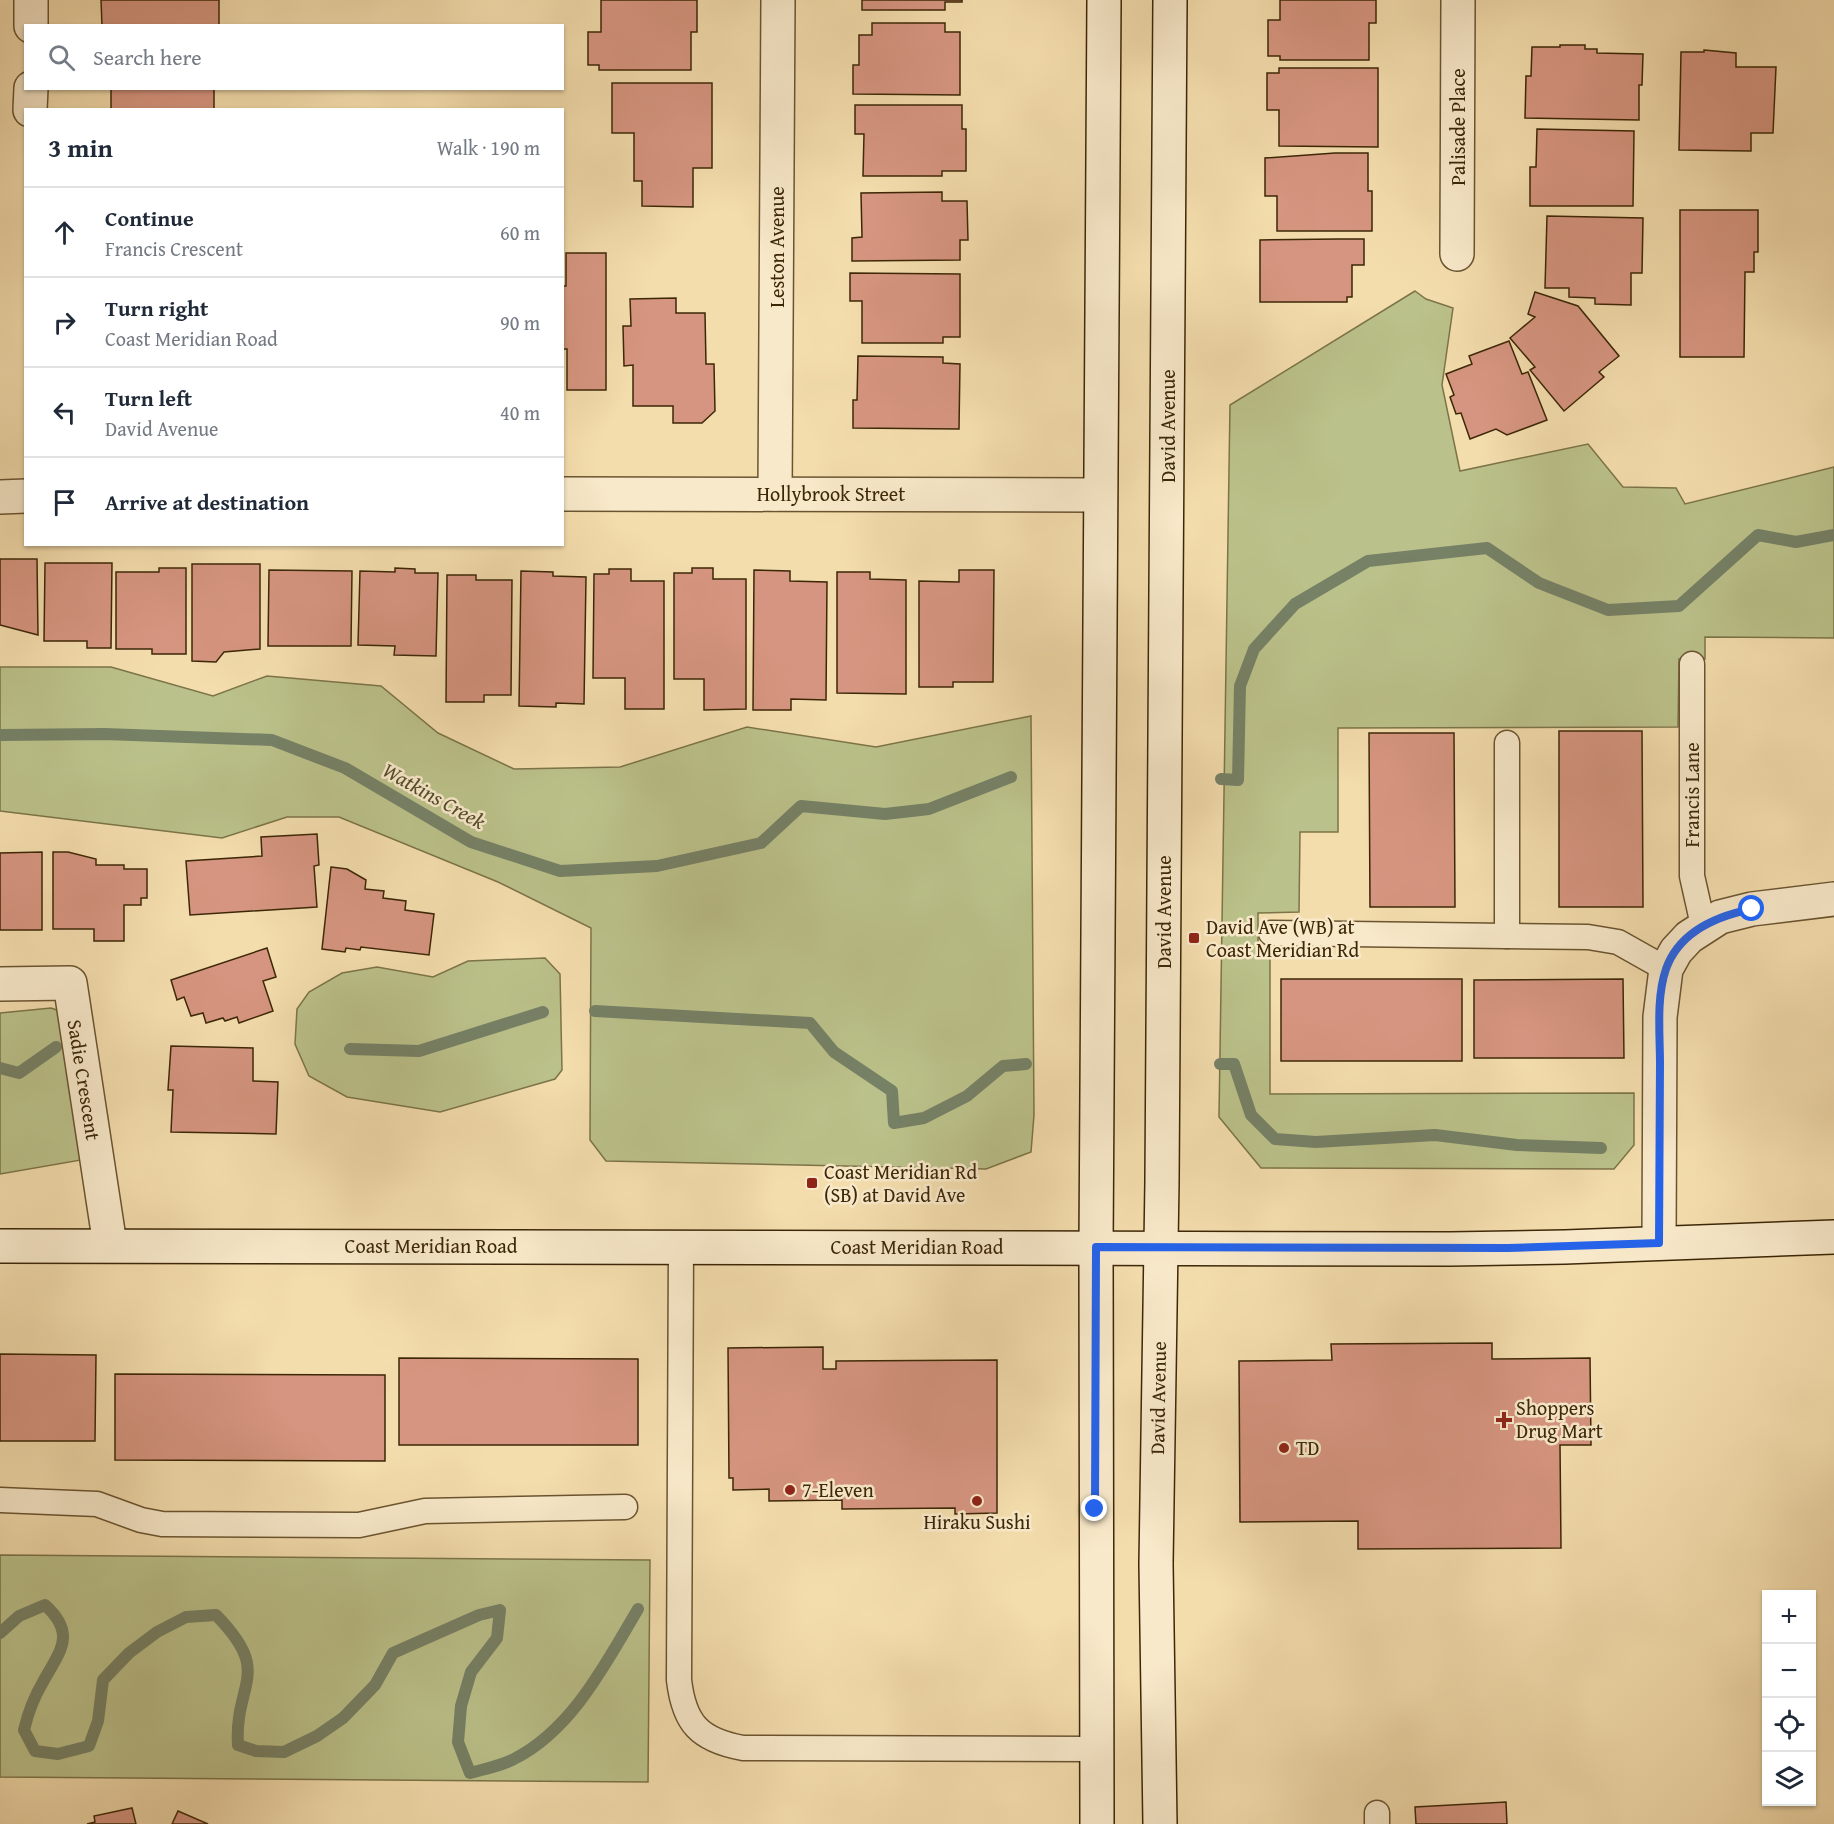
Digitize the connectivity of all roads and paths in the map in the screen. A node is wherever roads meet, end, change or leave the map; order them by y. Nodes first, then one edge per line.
1 (31, 0) edge
2 (778, 0) edge
3 (1104, 0) edge
4 (1170, 0) edge
5 (1458, 0) edge
6 (31, 24) edge
7 (31, 90) edge
8 (30, 108) edge
9 (1457, 254) dead end
10 (564, 494) edge
11 (775, 494) junction
12 (1100, 495) junction
13 (24, 496) edge
14 (0, 497) edge
15 (1692, 664) dead end
16 (1507, 743) dead end
17 (1834, 899) edge
18 (1703, 925) junction
19 (1271, 933) dead end
20 (1507, 936) junction
21 (1666, 969) junction
22 (0, 984) edge
23 (1834, 1237) edge
24 (1659, 1243) junction
25 (110, 1245) junction
26 (0, 1246) edge
27 (681, 1246) junction
28 (1096, 1247) junction
29 (1160, 1247) junction
30 (0, 1500) edge
31 (625, 1508) dead end
32 (1095, 1749) junction
33 (1097, 1824) edge
34 (1160, 1824) edge

1 - 6 main road
2 - 11 main road, Leston Avenue
3 - 12 main road
4 - 29 main road, David Avenue
5 - 9 main road, Palisade Place
7 - 8 main road
10 - 11 main road, Hollybrook Street
11 - 12 main road, Hollybrook Street
12 - 28 main road
13 - 14 main road
15 - 18 lane, Francis Lane
16 - 20 lane
17 - 18 main road
18 - 21 main road
19 - 20 lane
20 - 21 lane
21 - 24 main road
22 - 25 main road, Sadie Crescent
23 - 24 main road, Coast Meridian Road
24 - 29 main road, Coast Meridian Road
25 - 26 main road, Coast Meridian Road
25 - 27 main road, Coast Meridian Road
27 - 28 main road, Coast Meridian Road
27 - 32 lane
28 - 29 main road, Coast Meridian Road
28 - 32 main road
29 - 34 main road, David Avenue
30 - 31 lane
32 - 33 main road

